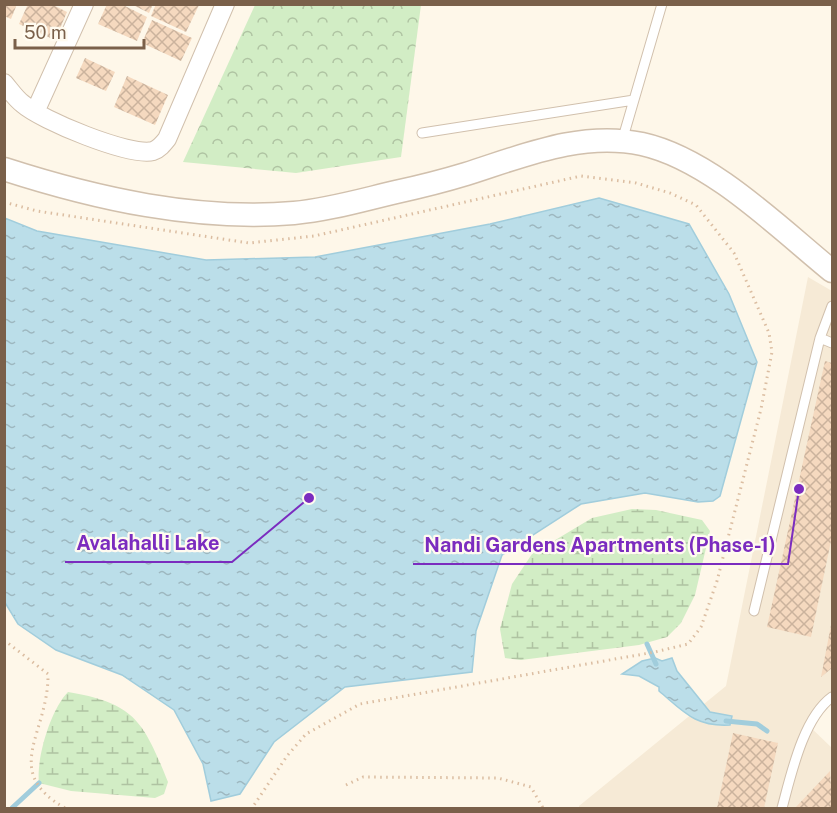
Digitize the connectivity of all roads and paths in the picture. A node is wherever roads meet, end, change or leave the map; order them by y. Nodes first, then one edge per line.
1 (84, 4) edge
2 (225, 4) edge
3 (662, 4) edge
4 (4, 83) edge
5 (634, 100) junction
6 (35, 112) junction
7 (422, 133) dead end
8 (622, 141) junction
9 (4, 169) edge
10 (4, 202) edge
11 (832, 271) edge
12 (832, 306) edge
13 (820, 338) junction
14 (832, 343) edge
15 (754, 611) dead end
16 (4, 640) edge
17 (832, 697) edge
18 (27, 746) dead end
19 (31, 784) dead end
20 (346, 785) dead end
21 (65, 808) edge
22 (252, 808) edge
23 (543, 808) edge
24 (782, 808) edge

1 - 6 street
2 - 6 street
3 - 5 lane
4 - 6 street
5 - 7 lane
5 - 8 lane
8 - 9 street
8 - 11 street
10 - 22 path
12 - 13 lane
13 - 14 lane
13 - 15 lane
16 - 18 path
17 - 24 lane
19 - 21 path
20 - 23 path

